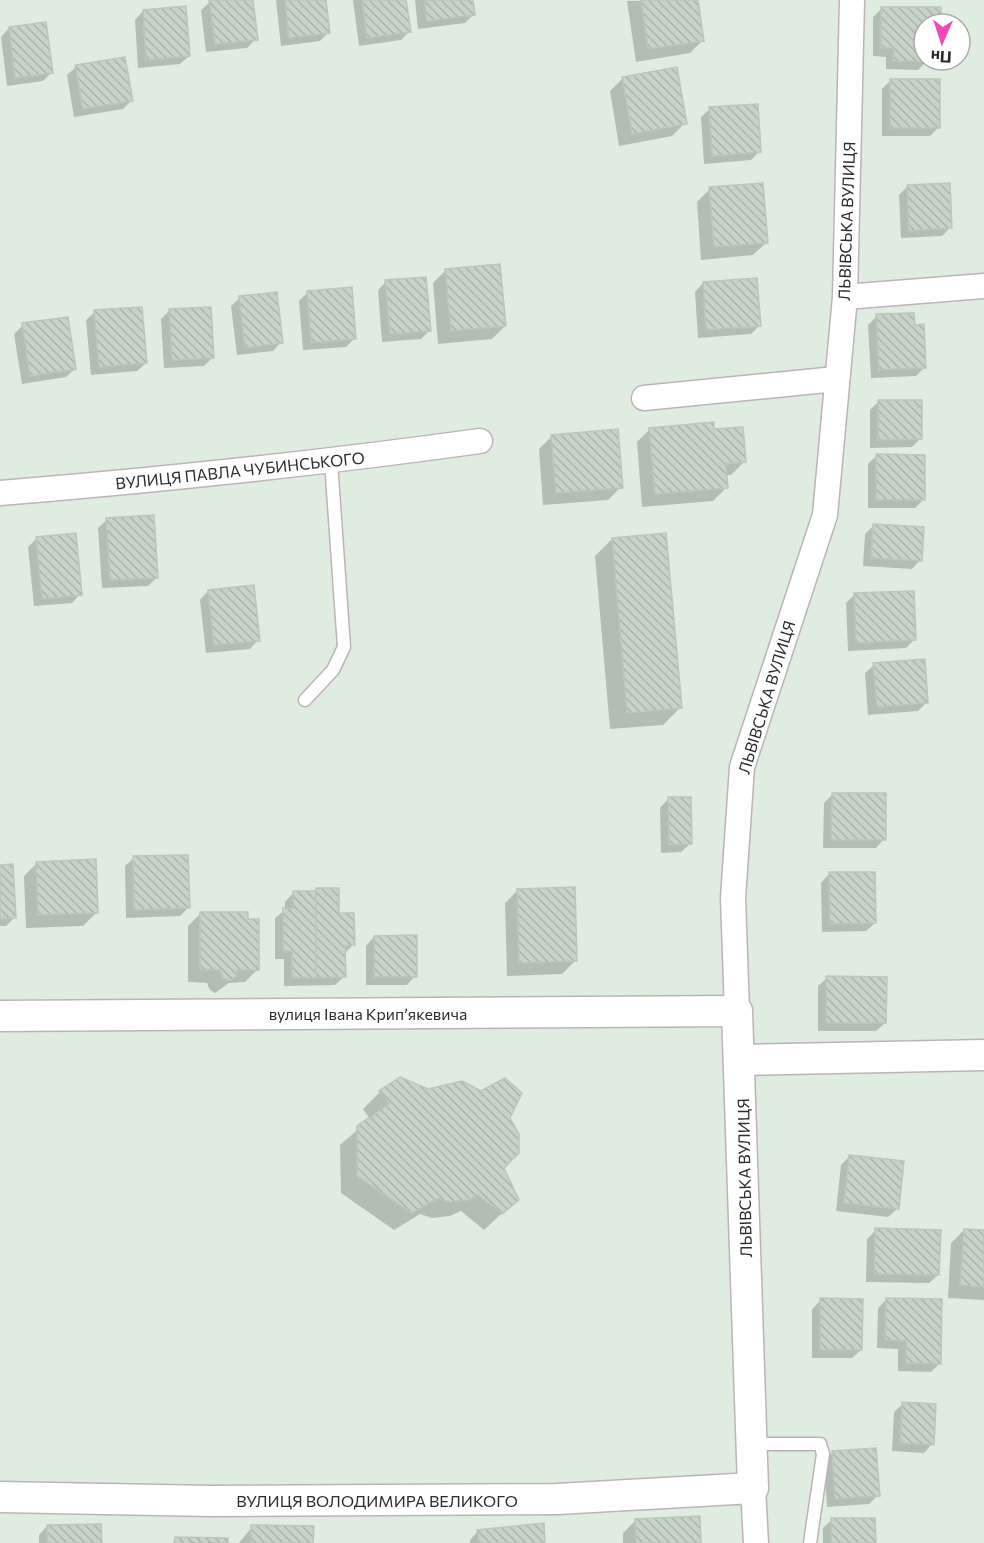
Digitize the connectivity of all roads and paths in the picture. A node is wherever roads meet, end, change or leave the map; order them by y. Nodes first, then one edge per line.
1 (852, 0) edge
2 (984, 286) edge
3 (845, 297) junction
4 (836, 379) junction
5 (644, 398) dead end
6 (480, 441) dead end
7 (331, 462) junction
8 (0, 493) edge
9 (305, 700) dead end
10 (737, 1011) junction
11 (0, 1016) edge
12 (984, 1055) edge
13 (741, 1060) junction
14 (750, 1444) junction
15 (753, 1488) junction
16 (0, 1497) edge
17 (756, 1543) edge
18 (810, 1543) edge

1 - 3 street, ЛЬВІВСЬКА ВУЛИЦЯ
2 - 3 street
3 - 4 street, ЛЬВІВСЬКА ВУЛИЦЯ
4 - 5 street
4 - 10 street, ЛЬВІВСЬКА ВУЛИЦЯ
6 - 7 street, ВУЛИЦЯ ПАВЛА ЧУБИНСЬКОГО
7 - 8 street, ВУЛИЦЯ ПАВЛА ЧУБИНСЬКОГО
7 - 9 lane
10 - 11 street, вулиця Івана Крипʼякевича
10 - 13 street, ЛЬВІВСЬКА ВУЛИЦЯ
12 - 13 street
13 - 14 street, ЛЬВІВСЬКА ВУЛИЦЯ
14 - 15 street, ЛЬВІВСЬКА ВУЛИЦЯ
14 - 18 lane
15 - 16 street, ВУЛИЦЯ ВОЛОДИМИРА ВЕЛИКОГО
15 - 17 street, ЛЬВІВСЬКА ВУЛИЦЯ

